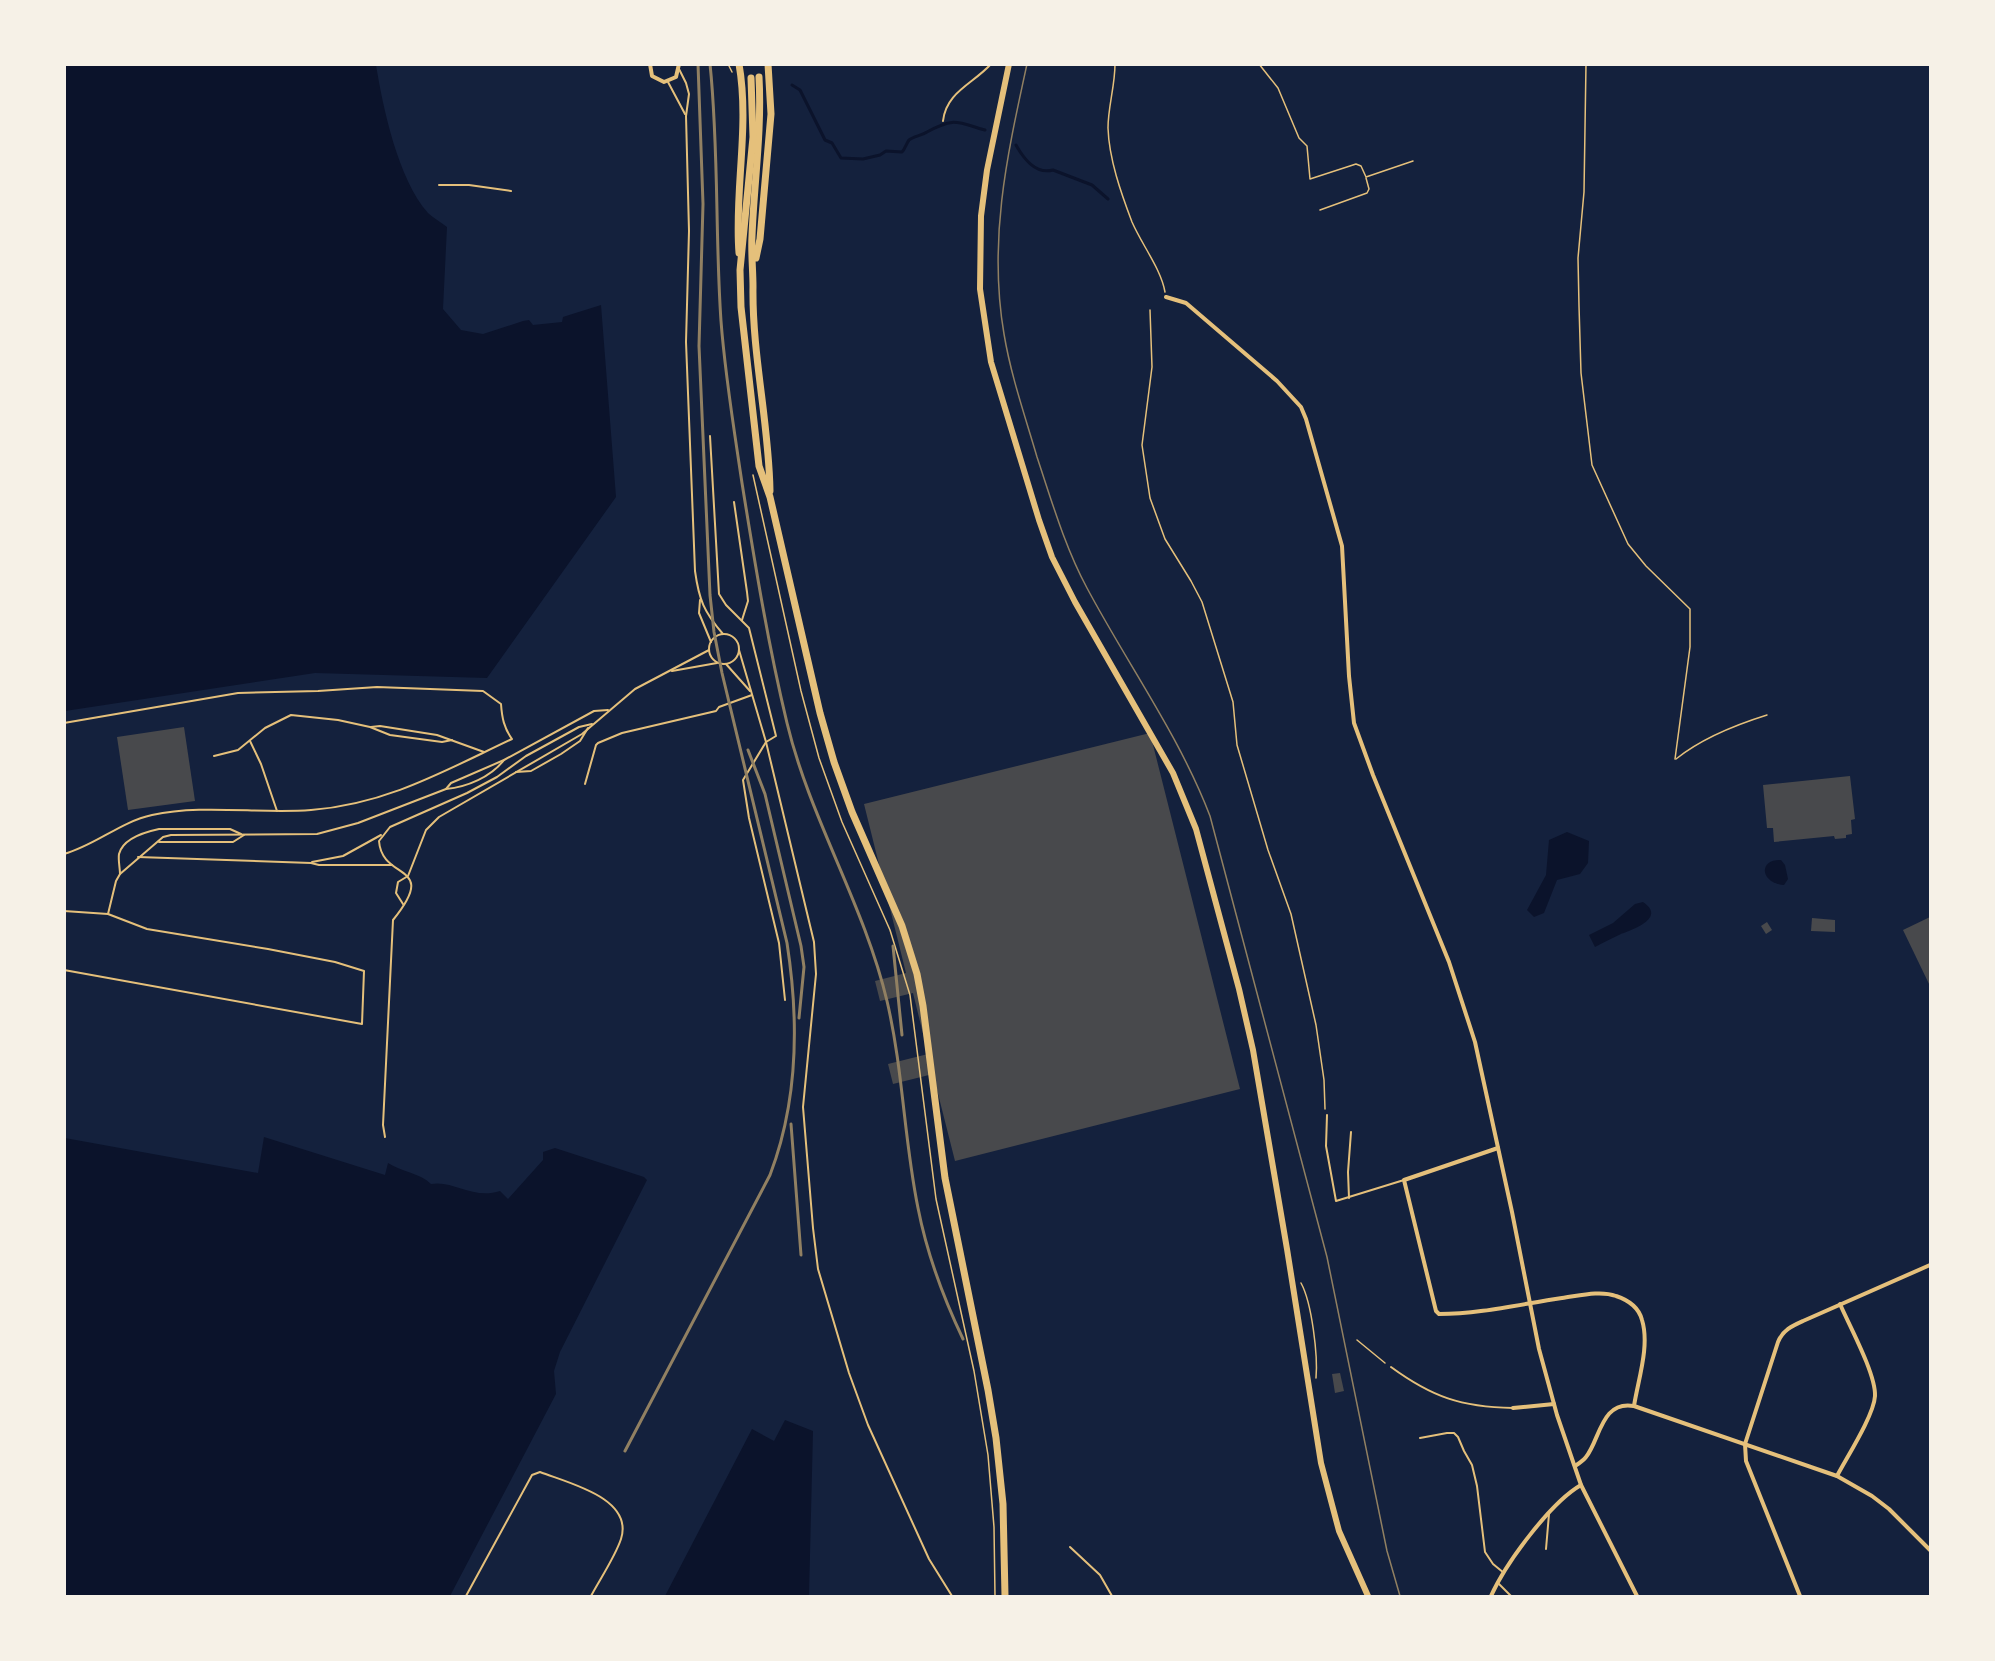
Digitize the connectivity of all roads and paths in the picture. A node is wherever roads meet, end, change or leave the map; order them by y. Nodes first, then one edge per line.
1 (650, 64) edge
2 (739, 64) edge
3 (768, 64) edge
4 (991, 64) edge
5 (1009, 64) edge
6 (1115, 64) edge
7 (1259, 64) edge
8 (1586, 64) edge
9 (679, 67) edge
10 (668, 82) junction
11 (687, 116) junction
12 (943, 121) dead end
13 (1413, 161) dead end
14 (1366, 177) junction
15 (439, 185) dead end
16 (511, 191) dead end
17 (1320, 210) dead end
18 (753, 269) junction
19 (740, 270) junction
20 (1166, 297) joint
21 (1150, 310) dead end
22 (710, 436) dead end
23 (770, 497) junction
24 (734, 502) dead end
25 (779, 591) dead end
26 (700, 600) junction
27 (742, 620) junction
28 (723, 634) junction
29 (711, 642) junction
30 (710, 650) junction
31 (739, 650) junction
32 (719, 662) junction
33 (725, 664) junction
34 (670, 671) junction
35 (750, 691) junction
36 (752, 695) junction
37 (610, 710) junction
38 (1767, 715) dead end
39 (64, 723) edge
40 (592, 724) junction
41 (370, 727) junction
42 (250, 740) junction
43 (452, 740) junction
44 (766, 742) junction
45 (484, 752) junction
46 (214, 756) dead end
47 (504, 760) junction
48 (516, 772) junction
49 (585, 784) dead end
50 (446, 789) junction
51 (277, 811) junction
52 (383, 833) junction
53 (244, 835) junction
54 (157, 842) junction
55 (64, 854) edge
56 (138, 857) junction
57 (311, 863) junction
58 (393, 865) junction
59 (120, 874) junction
60 (408, 876) junction
61 (403, 904) junction
62 (64, 911) edge
63 (108, 914) junction
64 (64, 970) edge
65 (785, 1000) dead end
66 (1327, 1115) joint
67 (1351, 1132) dead end
68 (385, 1137) dead end
69 (1498, 1148) junction
70 (1404, 1180) junction
71 (1349, 1198) junction
72 (1930, 1265) edge
73 (1299, 1280) dead end
74 (1530, 1303) junction
75 (1840, 1304) junction
76 (1357, 1340) dead end
77 (1391, 1367) joint
78 (1315, 1385) dead end
79 (1554, 1404) junction
80 (1634, 1406) junction
81 (1513, 1408) joint
82 (1420, 1438) dead end
83 (1745, 1444) junction
84 (1575, 1466) junction
85 (1837, 1476) junction
86 (1581, 1485) junction
87 (1549, 1514) junction
88 (1070, 1547) dead end
89 (1545, 1549) dead end
90 (1930, 1550) edge
91 (1504, 1572) junction
92 (1498, 1583) junction
93 (466, 1596) edge
94 (591, 1596) edge
95 (952, 1596) edge
96 (995, 1596) edge
97 (1005, 1596) edge
98 (1112, 1596) edge
99 (1368, 1596) edge
100 (1491, 1596) edge
101 (1510, 1596) edge
102 (1637, 1596) edge
103 (1800, 1596) edge

1 - 10 street
2 - 19 highway
3 - 18 highway
4 - 12 lane
5 - 99 main road
6 - 20 path
7 - 14 path
8 - 38 path
9 - 10 street
9 - 11 lane
10 - 11 lane
11 - 26 lane
13 - 14 path
14 - 17 path
15 - 16 lane
18 - 19 highway
18 - 23 highway
19 - 23 highway
20 - 69 street
21 - 66 path
22 - 27 lane
23 - 97 highway
24 - 27 lane
25 - 96 path
26 - 28 lane
26 - 29 lane
27 - 44 lane
28 - 29 lane
28 - 31 lane
29 - 30 lane
30 - 32 lane
30 - 34 lane
31 - 33 lane
31 - 35 lane
32 - 33 lane
32 - 34 lane
33 - 35 lane
34 - 37 lane
35 - 36 lane
36 - 44 lane
36 - 49 lane
37 - 40 lane
37 - 47 lane
39 - 45 lane
40 - 48 lane
40 - 48 lane
40 - 52 lane
41 - 42 lane
41 - 43 lane
41 - 43 lane
42 - 46 lane
42 - 51 lane
43 - 45 lane
44 - 65 lane
44 - 95 lane
45 - 51 lane
47 - 50 lane
47 - 50 lane
48 - 60 lane
50 - 53 lane
51 - 55 lane
52 - 57 lane
52 - 58 lane
53 - 54 lane
53 - 54 lane
53 - 59 lane
54 - 56 lane
56 - 57 lane
56 - 59 lane
57 - 58 lane
58 - 60 lane
59 - 63 lane
60 - 61 lane
60 - 61 lane
61 - 68 lane
62 - 63 lane
63 - 64 lane
66 - 71 lane
67 - 71 lane
69 - 70 street
69 - 74 street
70 - 71 lane
70 - 74 street
72 - 75 street
73 - 78 path
74 - 79 street
74 - 80 street
75 - 83 street
75 - 85 street
76 - 77 path
77 - 81 lane
79 - 81 street
79 - 84 street
80 - 83 street
80 - 84 street
82 - 91 lane
83 - 85 street
83 - 103 street
84 - 86 street
85 - 90 street
86 - 87 street
86 - 102 street
87 - 89 lane
87 - 91 street
88 - 98 lane
91 - 92 street
92 - 100 street
92 - 101 lane
93 - 94 lane

